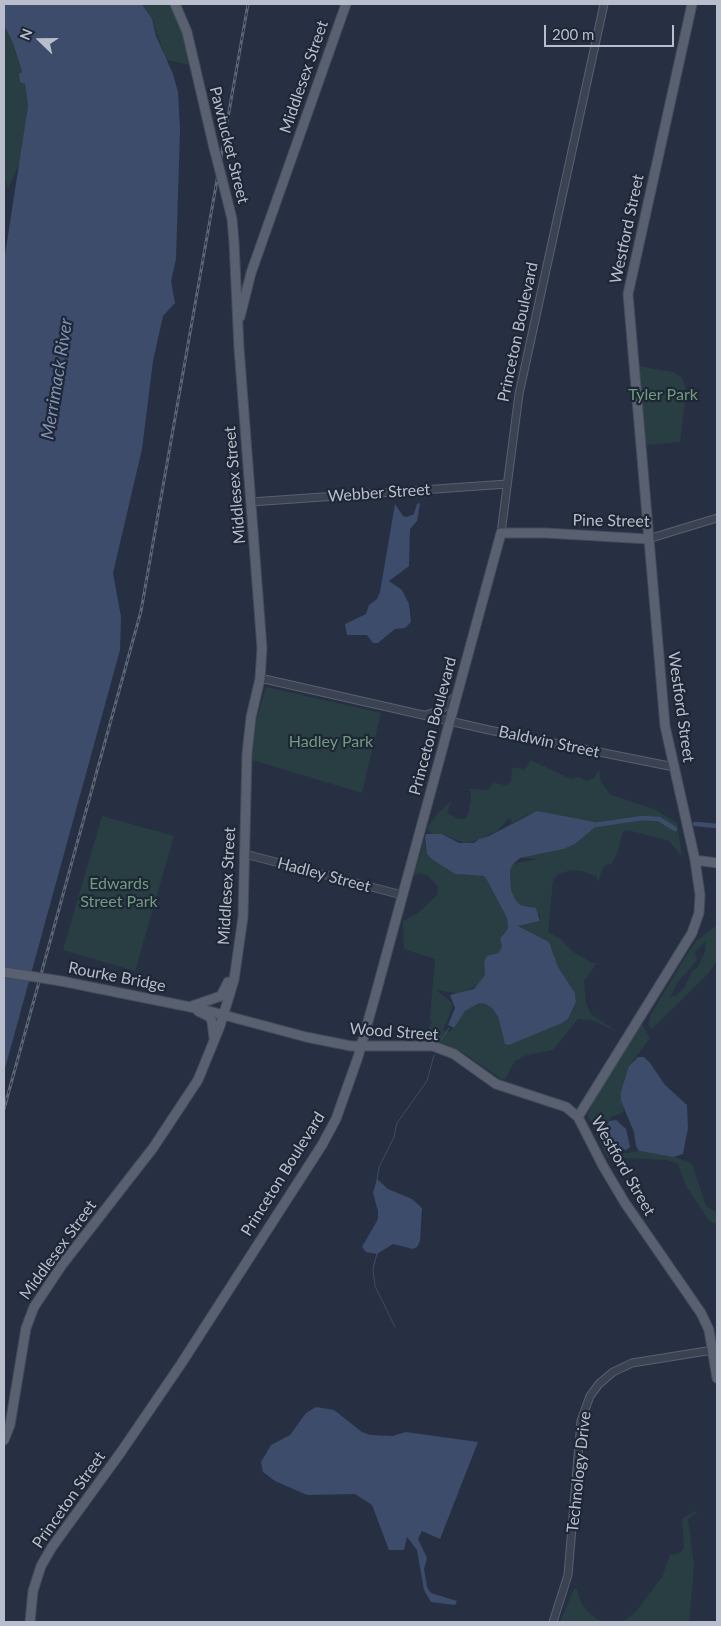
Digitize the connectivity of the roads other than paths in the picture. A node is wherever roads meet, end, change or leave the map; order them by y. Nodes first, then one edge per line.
1 (174, 4) edge
2 (346, 4) edge
3 (604, 4) edge
4 (692, 4) edge
5 (251, 273) junction
6 (236, 297) junction
7 (238, 332) junction
8 (507, 484) junction
9 (251, 502) junction
10 (717, 518) edge
11 (501, 533) junction
12 (648, 540) junction
13 (260, 678) junction
14 (456, 696) junction
15 (424, 715) junction
16 (450, 721) junction
17 (674, 767) junction
18 (244, 854) junction
19 (695, 860) junction
20 (717, 864) edge
21 (402, 896) junction
22 (240, 944) junction
23 (4, 972) edge
24 (189, 1006) junction
25 (224, 1015) junction
26 (214, 1042) junction
27 (361, 1046) junction
28 (578, 1117) junction
29 (713, 1350) junction
30 (717, 1378) edge
31 (154, 1404) joint
32 (4, 1440) edge
33 (30, 1622) edge
34 (553, 1622) edge

1 - 6 main road, Pawtucket Street, bridge
2 - 5 main road, Middlesex Street
3 - 8 street, Princeton Boulevard
4 - 12 main road, Westford Street
5 - 6 main road, Middlesex Street
5 - 7 main road, Middlesex Street
6 - 7 main road, Middlesex Street
7 - 9 main road, Middlesex Street
8 - 9 street, Webber Street
8 - 11 street, Princeton Boulevard
9 - 13 main road, Middlesex Street
10 - 12 street, Pine Street
11 - 12 main road, Pine Street
11 - 14 main road, Princeton Boulevard
12 - 17 main road, Westford Street
13 - 15 street, Baldwin Street
13 - 18 main road, Middlesex Street
14 - 15 street
14 - 16 main road, Princeton Boulevard
15 - 16 street, Baldwin Street
16 - 17 street, Baldwin Street
16 - 21 main road, Princeton Boulevard
17 - 19 main road, Westford Street
18 - 21 street, Hadley Street
18 - 22 main road, Middlesex Street
19 - 20 main road
19 - 28 main road, Westford Street
21 - 27 main road, Princeton Boulevard
22 - 24 main road
22 - 25 main road, Middlesex Street
23 - 24 main road, Rourke Bridge, bridge
24 - 25 main road, Rourke Bridge
24 - 26 main road
25 - 26 main road, Middlesex Street
25 - 27 main road, Wood Street
26 - 32 main road, Middlesex Street
27 - 28 main road, Wood Street
27 - 31 main road, Princeton Boulevard
28 - 29 main road, Westford Street
29 - 30 main road, Westford Street
29 - 34 street, Technology Drive
31 - 33 main road, Princeton Street

